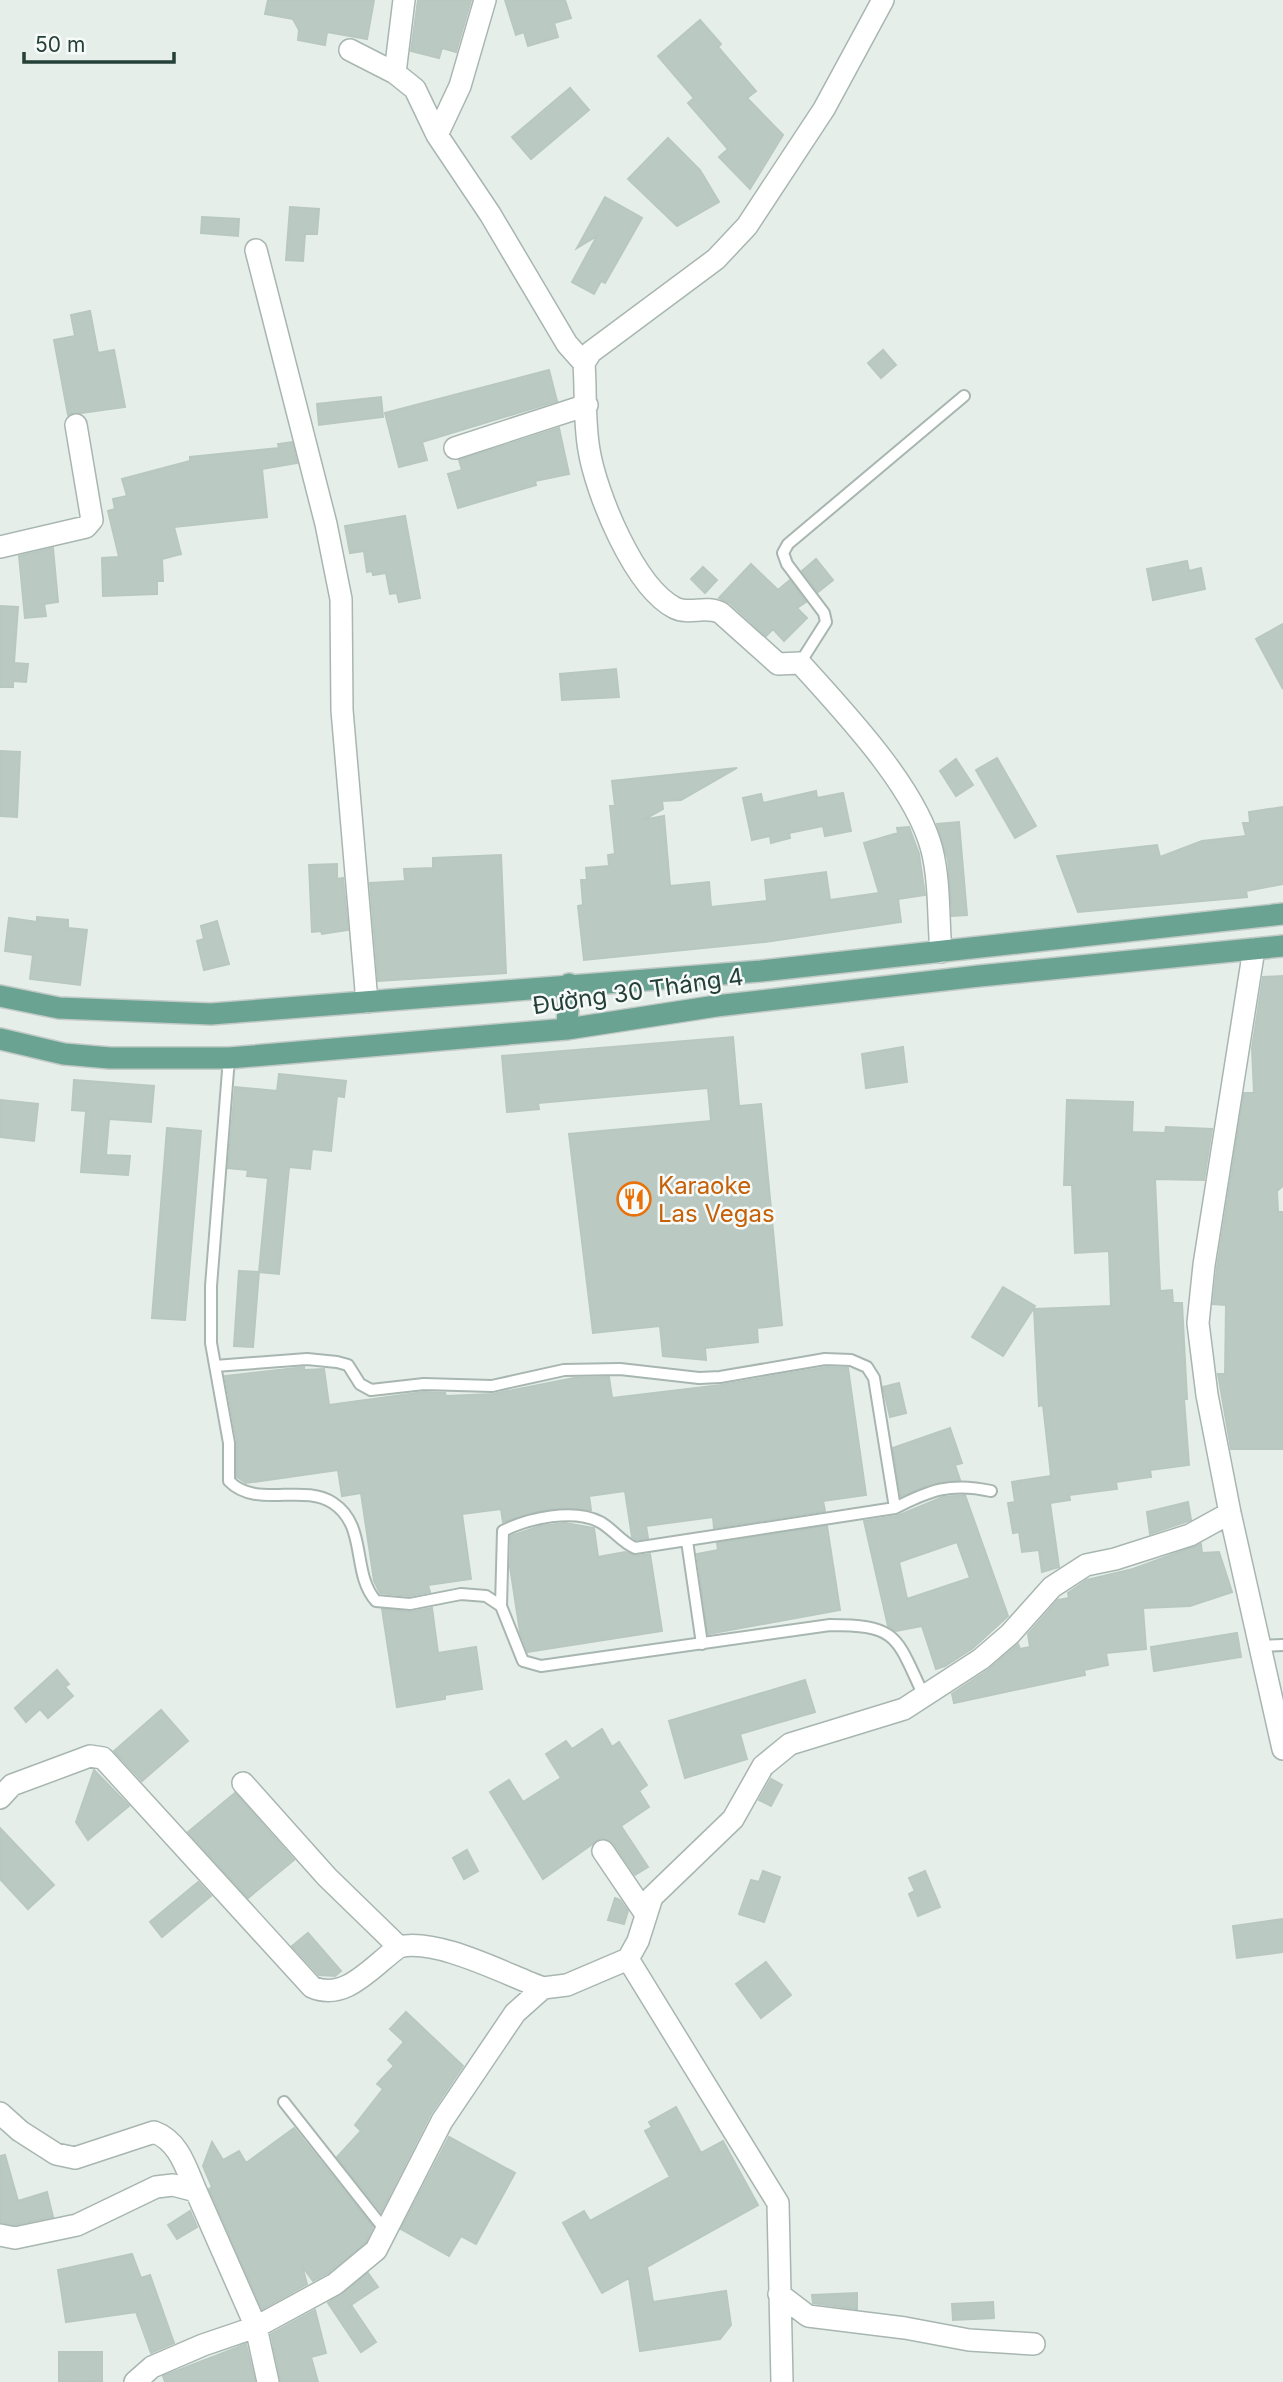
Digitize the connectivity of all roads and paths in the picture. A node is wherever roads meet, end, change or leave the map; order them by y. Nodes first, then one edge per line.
1 (404, 0) edge
2 (485, 0) edge
3 (883, 0) edge
4 (350, 50) dead end
5 (395, 73) junction
6 (437, 135) junction
7 (256, 250) dead end
8 (584, 363) junction
9 (964, 396) dead end
10 (587, 405) junction
11 (76, 425) dead end
12 (455, 447) dead end
13 (0, 547) edge
14 (800, 663) junction
15 (1283, 914) edge
16 (1250, 917) junction
17 (1283, 946) edge
18 (1254, 949) junction
19 (941, 952) junction
20 (569, 984) junction
21 (0, 996) edge
22 (368, 1002) junction
23 (566, 1029) junction
24 (0, 1039) edge
25 (229, 1058) junction
26 (215, 1366) junction
27 (991, 1491) dead end
28 (895, 1508) junction
29 (1230, 1513) junction
30 (687, 1541) junction
31 (501, 1606) junction
32 (702, 1644) junction
33 (1272, 1645) edge
34 (924, 1696) junction
35 (1283, 1749) edge
36 (243, 1783) dead end
37 (0, 1798) edge
38 (603, 1850) dead end
39 (645, 1913) junction
40 (399, 1947) junction
41 (628, 1959) junction
42 (543, 1988) junction
43 (284, 2102) dead end
44 (0, 2113) edge
45 (197, 2191) junction
46 (385, 2230) junction
47 (0, 2235) edge
48 (779, 2294) junction
49 (256, 2327) junction
50 (1034, 2344) dead end
51 (135, 2382) edge
52 (268, 2382) edge
53 (782, 2382) edge

1 - 5 street
2 - 6 street
3 - 8 street
4 - 5 street
5 - 6 street
6 - 8 street
7 - 22 street
8 - 10 street
9 - 14 lane
10 - 12 street
10 - 14 street
11 - 13 street
14 - 19 street
15 - 16 main road, Đường 30 Tháng 4
16 - 18 main road
16 - 19 main road, Đường 30 Tháng 4
17 - 18 main road, Đường 30 Tháng 4
18 - 23 main road, Đường 30 Tháng 4
18 - 29 street
19 - 20 main road, Đường 30 Tháng 4
20 - 22 main road, Đường 30 Tháng 4
20 - 23 main road
21 - 22 main road, Đường 30 Tháng 4
23 - 25 main road, Đường 30 Tháng 4
24 - 25 main road, Đường 30 Tháng 4
25 - 26 lane
26 - 28 lane
26 - 31 lane
27 - 28 lane
28 - 30 lane
29 - 33 street
29 - 34 street
30 - 31 lane
30 - 32 lane
31 - 32 lane
32 - 34 lane
33 - 35 street
34 - 39 street
36 - 40 street
37 - 40 street
38 - 39 street
39 - 41 street
40 - 42 street
41 - 42 street
41 - 48 street
42 - 46 street
43 - 46 lane
44 - 45 street
45 - 47 street
45 - 49 street
46 - 49 street
48 - 50 street
48 - 53 street
49 - 51 street
49 - 52 street

